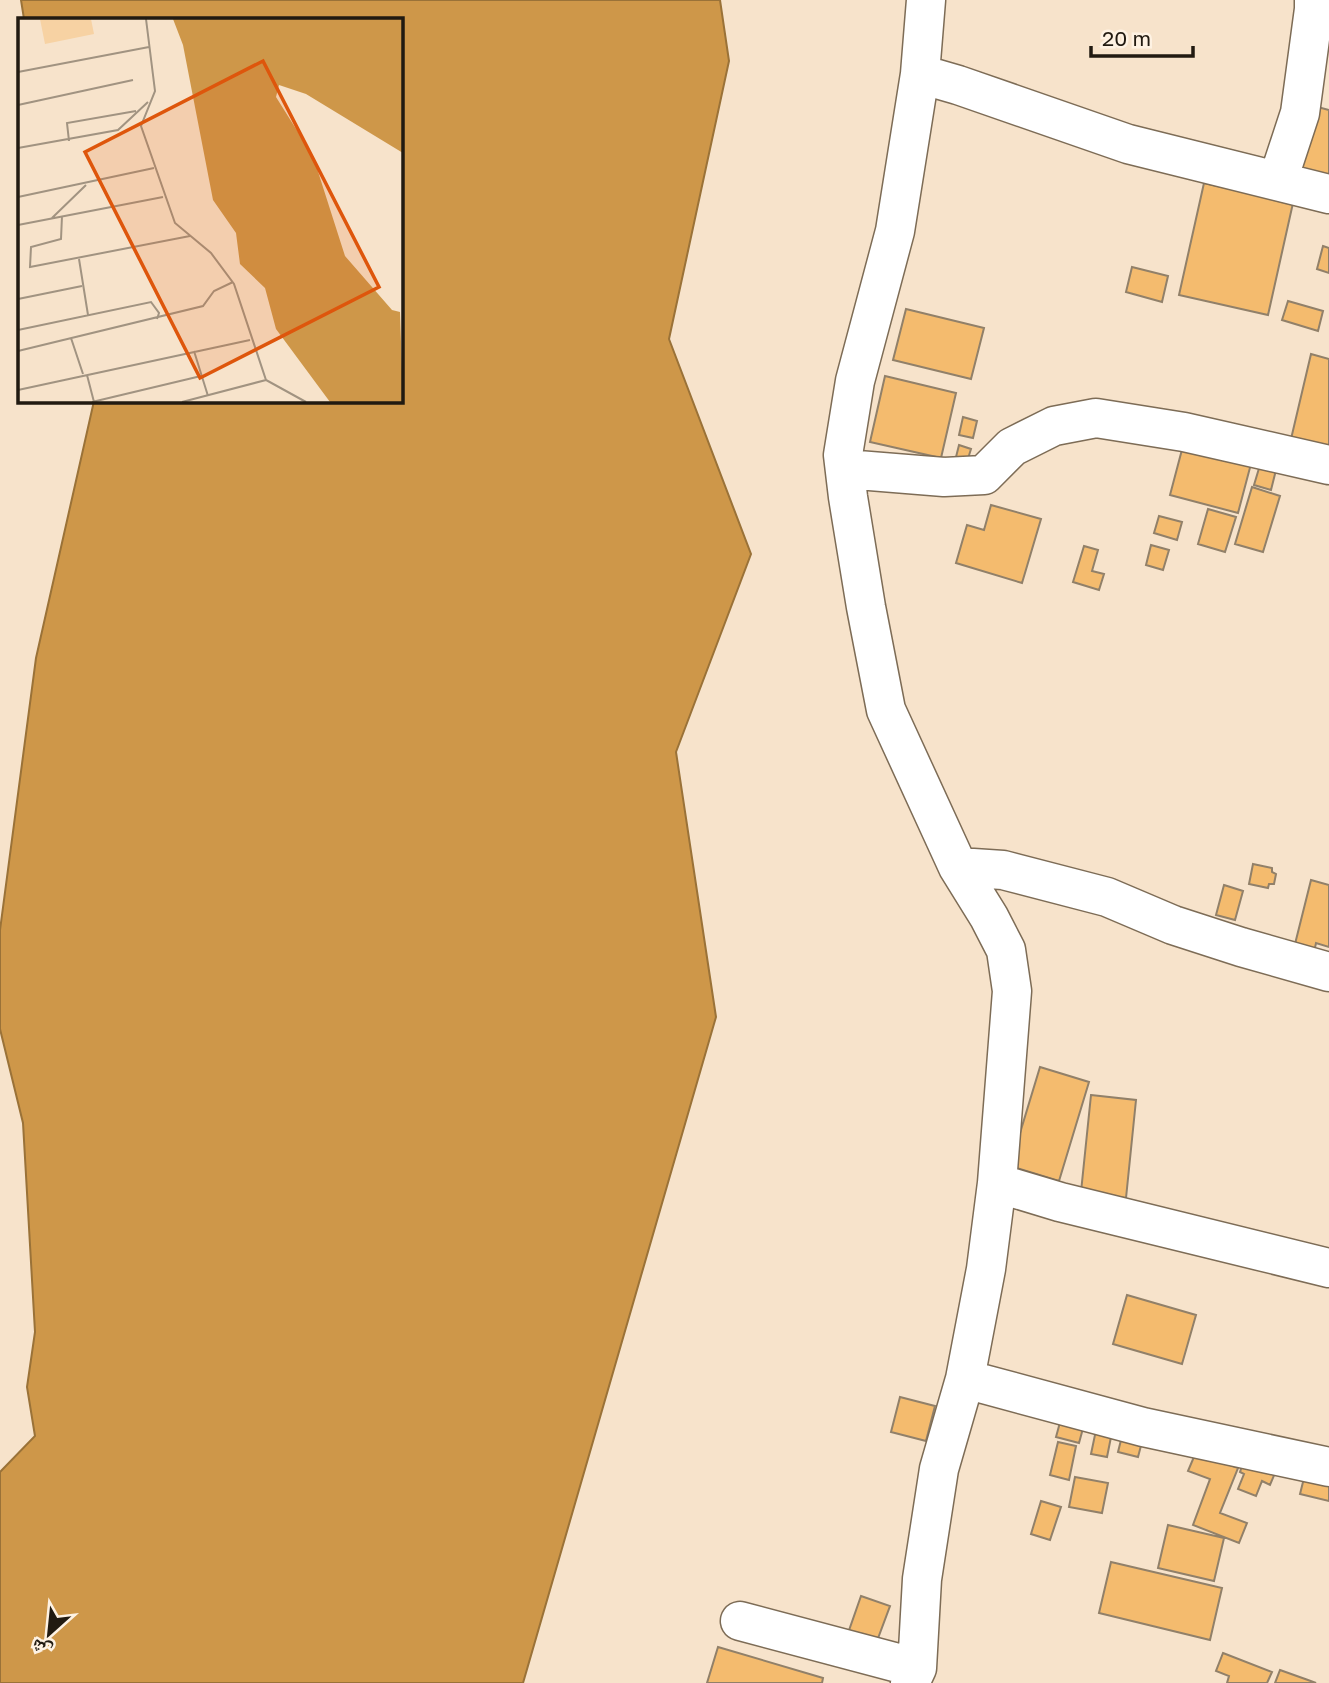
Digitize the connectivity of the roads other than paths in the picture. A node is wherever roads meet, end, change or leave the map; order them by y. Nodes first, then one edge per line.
1 (926, 0) edge
2 (1319, 7) edge
3 (919, 74) junction
4 (1278, 180) junction
5 (1329, 194) edge
6 (1329, 465) edge
7 (845, 469) junction
8 (958, 867) junction
9 (1329, 972) edge
10 (997, 1183) junction
11 (1329, 1268) edge
12 (965, 1379) junction
13 (1329, 1466) edge
14 (740, 1621) dead end
15 (914, 1675) edge

1 - 3 street
2 - 4 street
3 - 4 street
3 - 7 street
4 - 5 street
6 - 7 street
7 - 8 street
8 - 9 street
8 - 10 street
10 - 11 street
10 - 12 street
12 - 13 street
12 - 15 street
14 - 15 street

